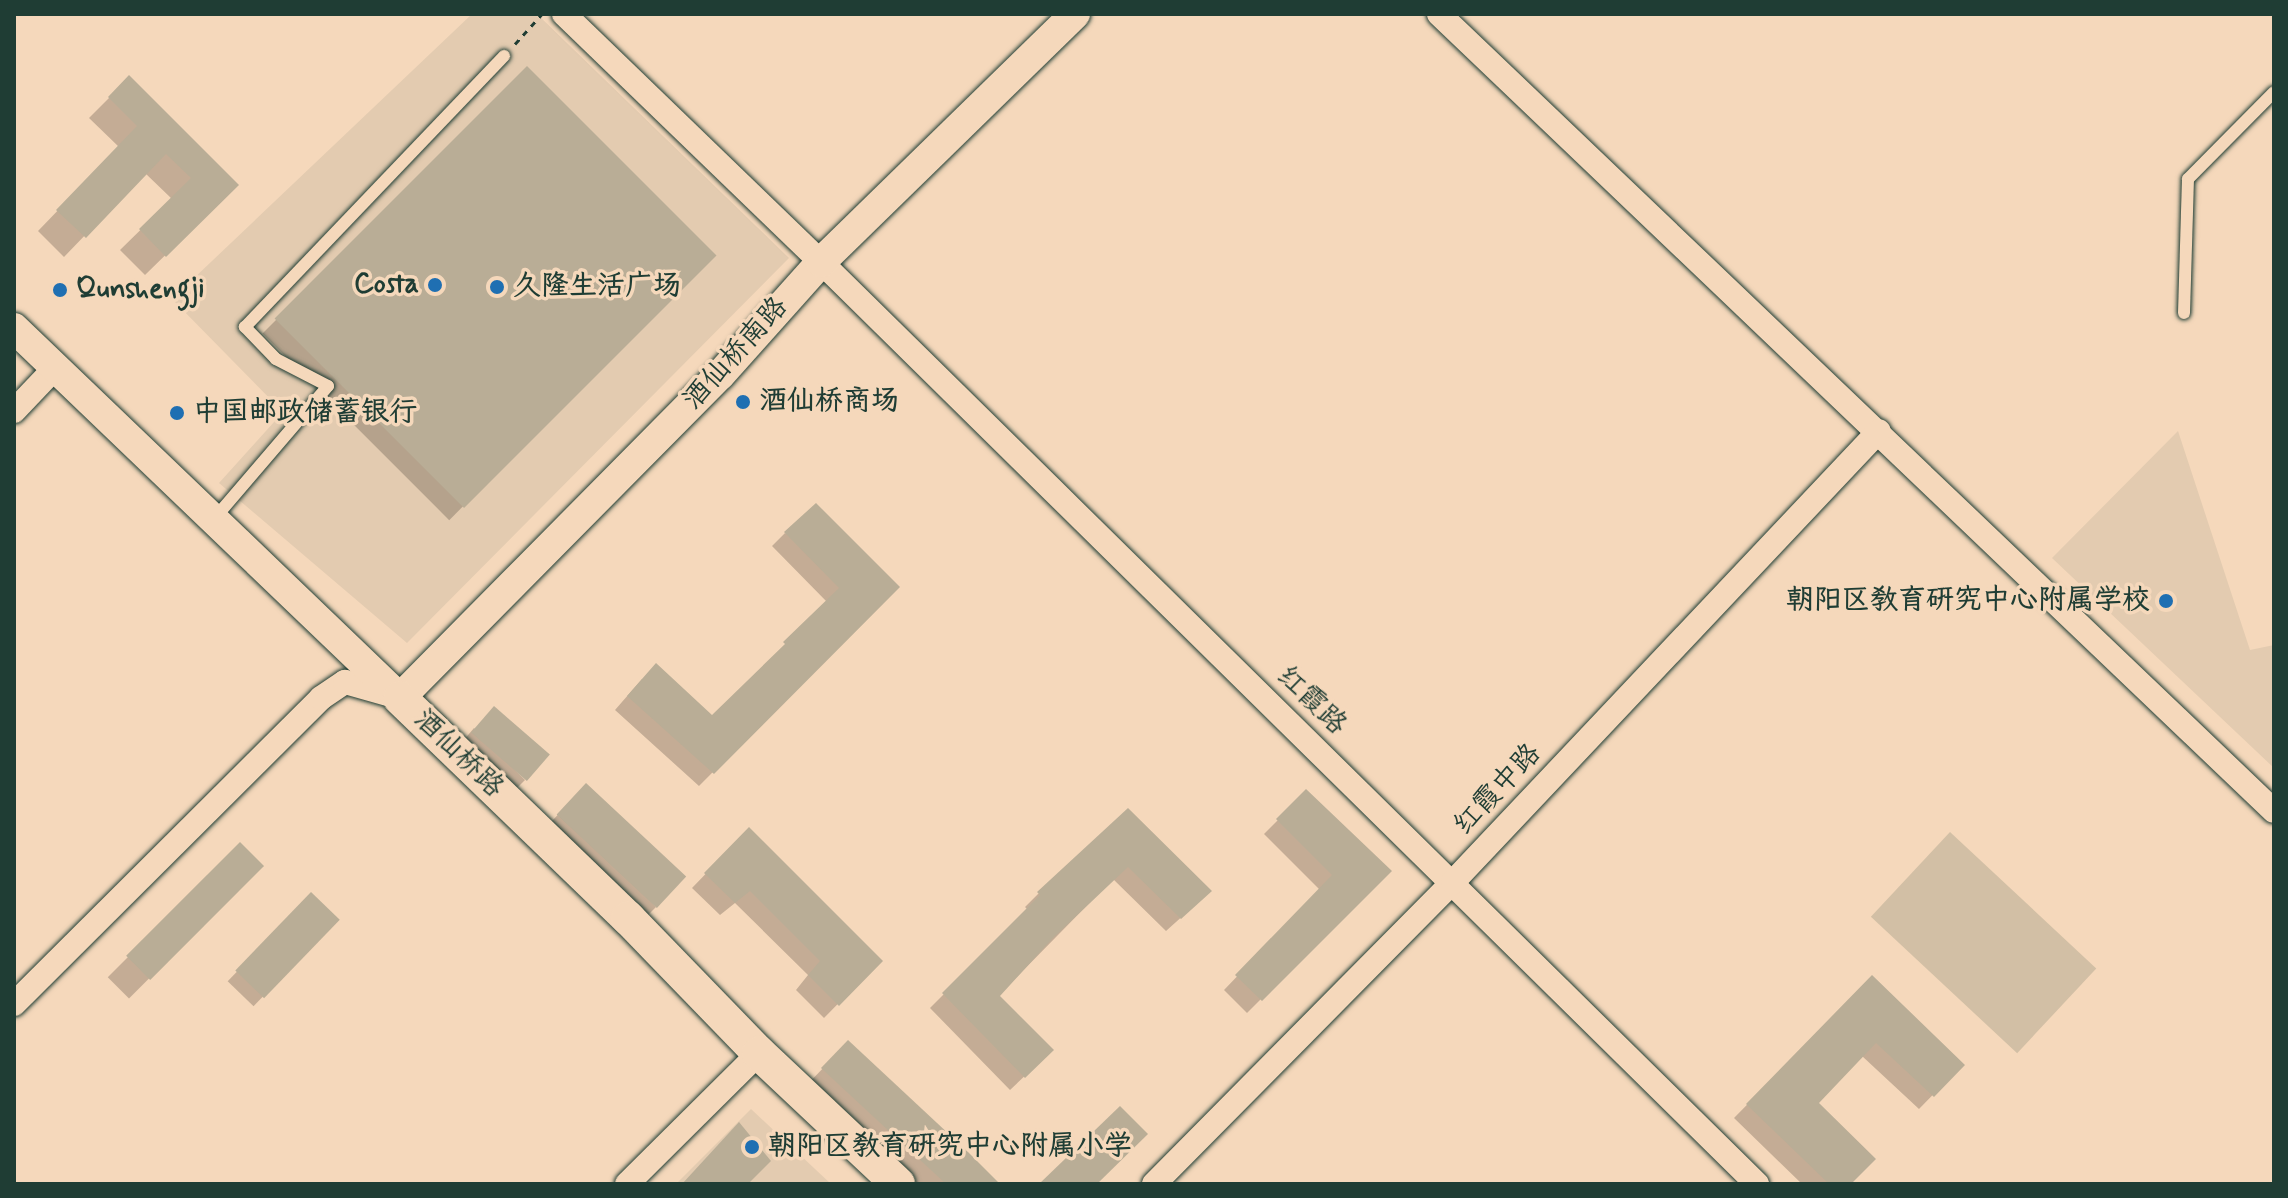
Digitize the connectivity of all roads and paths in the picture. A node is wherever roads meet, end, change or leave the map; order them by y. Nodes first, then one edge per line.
1 (542, 14) edge
2 (564, 14) edge
3 (1075, 14) edge
4 (1439, 14) edge
5 (504, 56) joint
6 (2274, 92) edge
7 (821, 262) junction
8 (2184, 313) dead end
9 (14, 328) edge
10 (55, 368) junction
11 (14, 411) edge
12 (1879, 431) junction
13 (214, 519) junction
14 (400, 698) junction
15 (2274, 811) edge
16 (1453, 882) junction
17 (14, 1004) edge
18 (759, 1053) junction
19 (627, 1184) edge
20 (898, 1184) edge
21 (1154, 1184) edge
22 (1757, 1184) edge

1 - 5 path
2 - 7 street, 红霞路
3 - 7 street, 酒仙桥南路
4 - 12 street
5 - 13 lane
6 - 8 lane
7 - 14 street, 酒仙桥南路
7 - 16 street, 红霞路
9 - 10 street, 酒仙桥路
10 - 11 street
10 - 13 street, 酒仙桥路
12 - 15 street
12 - 16 street, 红霞中路
13 - 14 street, 酒仙桥路
14 - 17 street
14 - 18 main road, 酒仙桥路
16 - 21 street, 红霞中路
16 - 22 street, 红霞路
18 - 19 street
18 - 20 main road, 酒仙桥路

